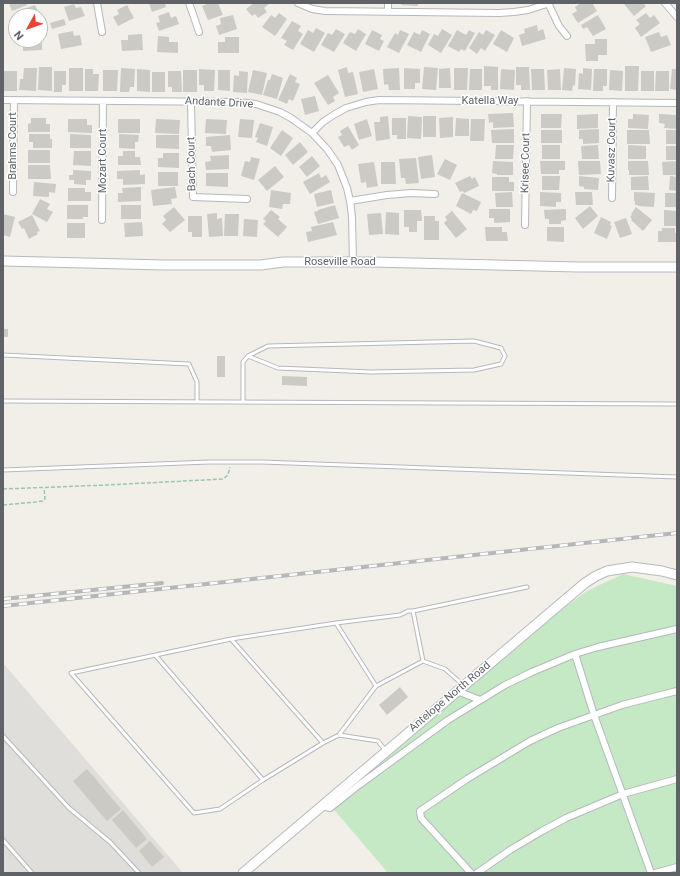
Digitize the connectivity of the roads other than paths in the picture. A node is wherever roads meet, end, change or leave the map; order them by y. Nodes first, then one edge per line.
1 (97, 3) edge
2 (189, 3) edge
3 (298, 3) edge
4 (388, 3) edge
5 (549, 3) edge
6 (665, 3) edge
7 (388, 12) junction
8 (677, 17) edge
9 (102, 32) dead end
10 (199, 32) dead end
11 (567, 36) dead end
12 (3, 100) edge
13 (14, 100) junction
14 (103, 101) junction
15 (526, 101) junction
16 (191, 102) junction
17 (613, 102) junction
18 (677, 102) edge
19 (312, 133) junction
20 (13, 192) dead end
21 (435, 194) dead end
22 (247, 198) dead end
23 (612, 198) dead end
24 (350, 201) junction
25 (102, 220) dead end
26 (525, 225) dead end
27 (3, 261) edge
28 (353, 262) junction
29 (677, 267) edge
30 (3, 355) edge
31 (248, 356) junction
32 (3, 402) edge
33 (197, 402) junction
34 (243, 402) junction
35 (677, 404) edge
36 (3, 470) edge
37 (677, 477) edge
38 (677, 575) edge
39 (527, 587) dead end
40 (414, 611) junction
41 (336, 623) junction
42 (677, 629) edge
43 (231, 639) junction
44 (575, 654) junction
45 (156, 656) junction
46 (423, 661) junction
47 (376, 686) junction
48 (460, 688) junction
49 (677, 692) edge
50 (480, 700) junction
51 (594, 715) junction
52 (339, 734) junction
53 (3, 736) edge
54 (323, 743) junction
55 (386, 751) junction
56 (677, 779) edge
57 (263, 780) junction
58 (623, 794) junction
59 (321, 806) junction
60 (3, 840) edge
61 (677, 867) edge
62 (32, 873) edge
63 (140, 873) edge
64 (243, 873) edge
65 (471, 873) edge
66 (478, 873) edge
67 (651, 873) edge
68 (655, 873) edge

1 - 9 street
2 - 10 street
3 - 7 street
4 - 7 street
5 - 7 street
5 - 11 street
6 - 8 street
12 - 13 street, Andante Drive
13 - 14 street, Andante Drive
13 - 20 street, Brahms Court
14 - 16 street, Andante Drive
14 - 25 street, Mozart Court
15 - 17 street, Katella Way
15 - 19 street, Katella Way
15 - 26 street, Krisee Court
16 - 19 street, Andante Drive
16 - 22 street, Bach Court
17 - 18 street, Katella Way
17 - 23 street, Kuvasz Court
19 - 24 street, Andante Drive
21 - 24 street
24 - 28 street, Andante Drive
27 - 28 main road, Roseville Road
28 - 29 main road, Roseville Road
30 - 33 lane
31 - 31 lane
31 - 34 lane
32 - 33 lane
33 - 34 lane
34 - 35 lane
36 - 37 lane
38 - 48 main road, Antelope North Road
39 - 40 lane
40 - 41 lane
40 - 46 lane
41 - 43 lane
41 - 47 lane
42 - 44 street
43 - 45 lane
43 - 54 lane
44 - 50 street
44 - 51 street
45 - 57 lane
45 - 57 lane
46 - 47 lane
46 - 48 lane
47 - 52 lane
48 - 50 street
48 - 55 main road, Antelope North Road
49 - 51 street
50 - 59 street
51 - 58 street
51 - 65 street
52 - 54 lane
52 - 55 lane
53 - 63 lane
54 - 57 lane
55 - 59 main road, Antelope North Road
56 - 58 street
58 - 66 street
58 - 67 street
59 - 64 main road, Antelope North Road
60 - 62 lane
61 - 68 street

